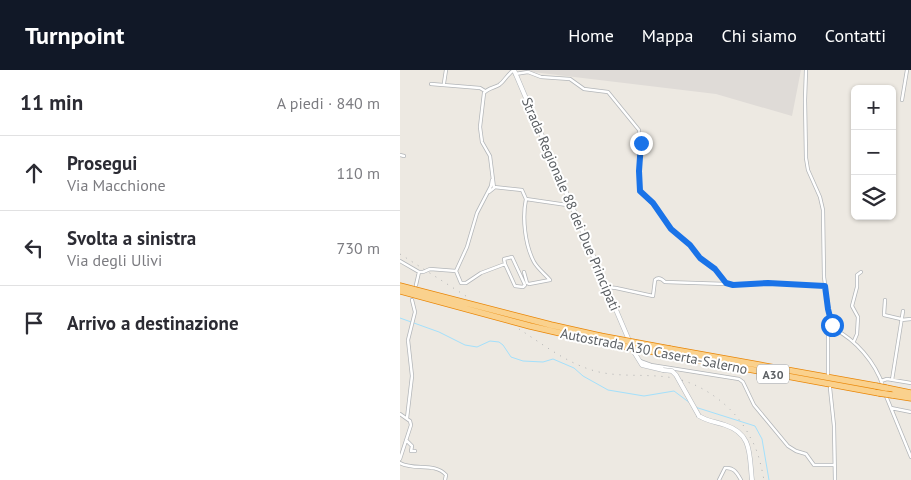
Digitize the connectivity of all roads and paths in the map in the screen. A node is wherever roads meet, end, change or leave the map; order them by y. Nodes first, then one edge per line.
1 (446, 70) edge
2 (806, 70) edge
3 (907, 70) edge
4 (514, 71) edge
5 (444, 82) dead end
6 (431, 84) dead end
7 (485, 91) junction
8 (902, 100) dead end
9 (493, 187) junction
10 (526, 199) junction
11 (571, 204) junction
12 (400, 261) edge
13 (505, 264) junction
14 (419, 272) junction
15 (456, 272) junction
16 (524, 272) dead end
17 (862, 272) dead end
18 (728, 284) junction
19 (416, 285) dead end
20 (400, 286) edge
21 (825, 286) junction
22 (607, 287) junction
23 (400, 292) edge
24 (412, 300) dead end
25 (885, 300) dead end
26 (902, 311) dead end
27 (901, 320) junction
28 (911, 320) edge
29 (832, 328) junction
30 (628, 338) dead end
31 (600, 339) junction
32 (854, 341) junction
33 (634, 352) dead end
34 (668, 352) junction
35 (637, 359) junction
36 (828, 374) dead end
37 (892, 380) junction
38 (881, 381) junction
39 (911, 383) edge
40 (830, 388) dead end
41 (911, 392) edge
42 (911, 398) edge
43 (891, 408) junction
44 (911, 412) edge
45 (400, 414) edge
46 (407, 418) junction
47 (406, 440) junction
48 (414, 451) dead end
49 (911, 457) edge
50 (400, 459) edge
51 (400, 463) edge
52 (834, 465) junction
53 (445, 480) edge
54 (719, 480) edge
55 (741, 480) edge
56 (752, 480) edge
57 (835, 480) edge

1 - 5 street
2 - 21 street
3 - 8 street
4 - 7 street
4 - 11 main road, Strada Regionale 88 dei Due Principati
4 - 18 street
6 - 7 street
7 - 9 street
9 - 10 street
9 - 15 street
10 - 11 street
10 - 16 street
11 - 22 main road, Strada Regionale 88 dei Due Principati
12 - 14 street
13 - 13 street
13 - 15 street
14 - 15 street
14 - 19 street
17 - 32 street
18 - 21 street
18 - 22 street
20 - 31 highway, Autostrada A30 Caserta-Salerno / A30
21 - 29 street
22 - 30 main road, Strada Regionale 88 dei Due Principati
23 - 31 highway, Autostrada A30 Caserta-Salerno / A30
24 - 46 street
25 - 27 street
26 - 27 street
27 - 28 street
27 - 37 street
29 - 32 street
29 - 36 street
31 - 34 highway, Autostrada A30 Caserta-Salerno / A30, bridge
32 - 38 street
33 - 35 main road
34 - 41 highway, Autostrada A30 Caserta-Salerno / A30, bridge
34 - 42 highway, Autostrada A30 Caserta-Salerno / A30, bridge
35 - 52 street
35 - 56 main road, bridge
37 - 38 street
37 - 39 street
38 - 43 street
40 - 52 street
43 - 44 street
43 - 49 street
45 - 46 street
46 - 47 street
47 - 48 street
47 - 50 street
51 - 53 street
52 - 57 street
54 - 55 street

